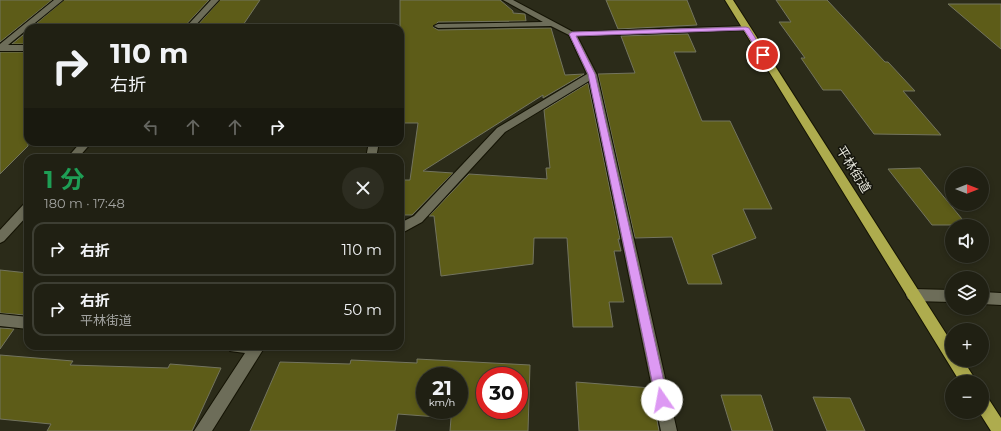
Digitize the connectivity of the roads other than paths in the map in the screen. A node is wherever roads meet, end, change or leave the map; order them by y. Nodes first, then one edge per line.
1 (59, 0) edge
2 (215, 0) edge
3 (507, 0) edge
4 (729, 0) edge
5 (30, 24) edge
6 (193, 24) edge
7 (552, 24) junction
8 (438, 26) dead end
9 (24, 28) edge
10 (746, 28) junction
11 (572, 34) junction
12 (24, 48) edge
13 (592, 74) junction
14 (83, 146) edge
15 (76, 154) edge
16 (24, 211) edge
17 (404, 227) edge
18 (0, 238) edge
19 (913, 294) junction
20 (945, 296) edge
21 (989, 298) edge
22 (1001, 299) edge
23 (0, 320) edge
24 (24, 323) edge
25 (945, 345) edge
26 (257, 350) edge
27 (989, 414) edge
28 (202, 431) edge
29 (669, 431) edge
30 (1000, 431) edge

1 - 5 street
2 - 6 street
3 - 7 street
4 - 10 highway, 平林街道
7 - 8 street
7 - 11 street
9 - 12 street
10 - 11 street
10 - 19 highway, 平林街道
11 - 13 street
13 - 17 street
13 - 29 street
14 - 15 street
16 - 18 street
19 - 20 street
19 - 25 highway, 平林街道
21 - 22 street
23 - 24 street
26 - 28 street
27 - 30 highway

